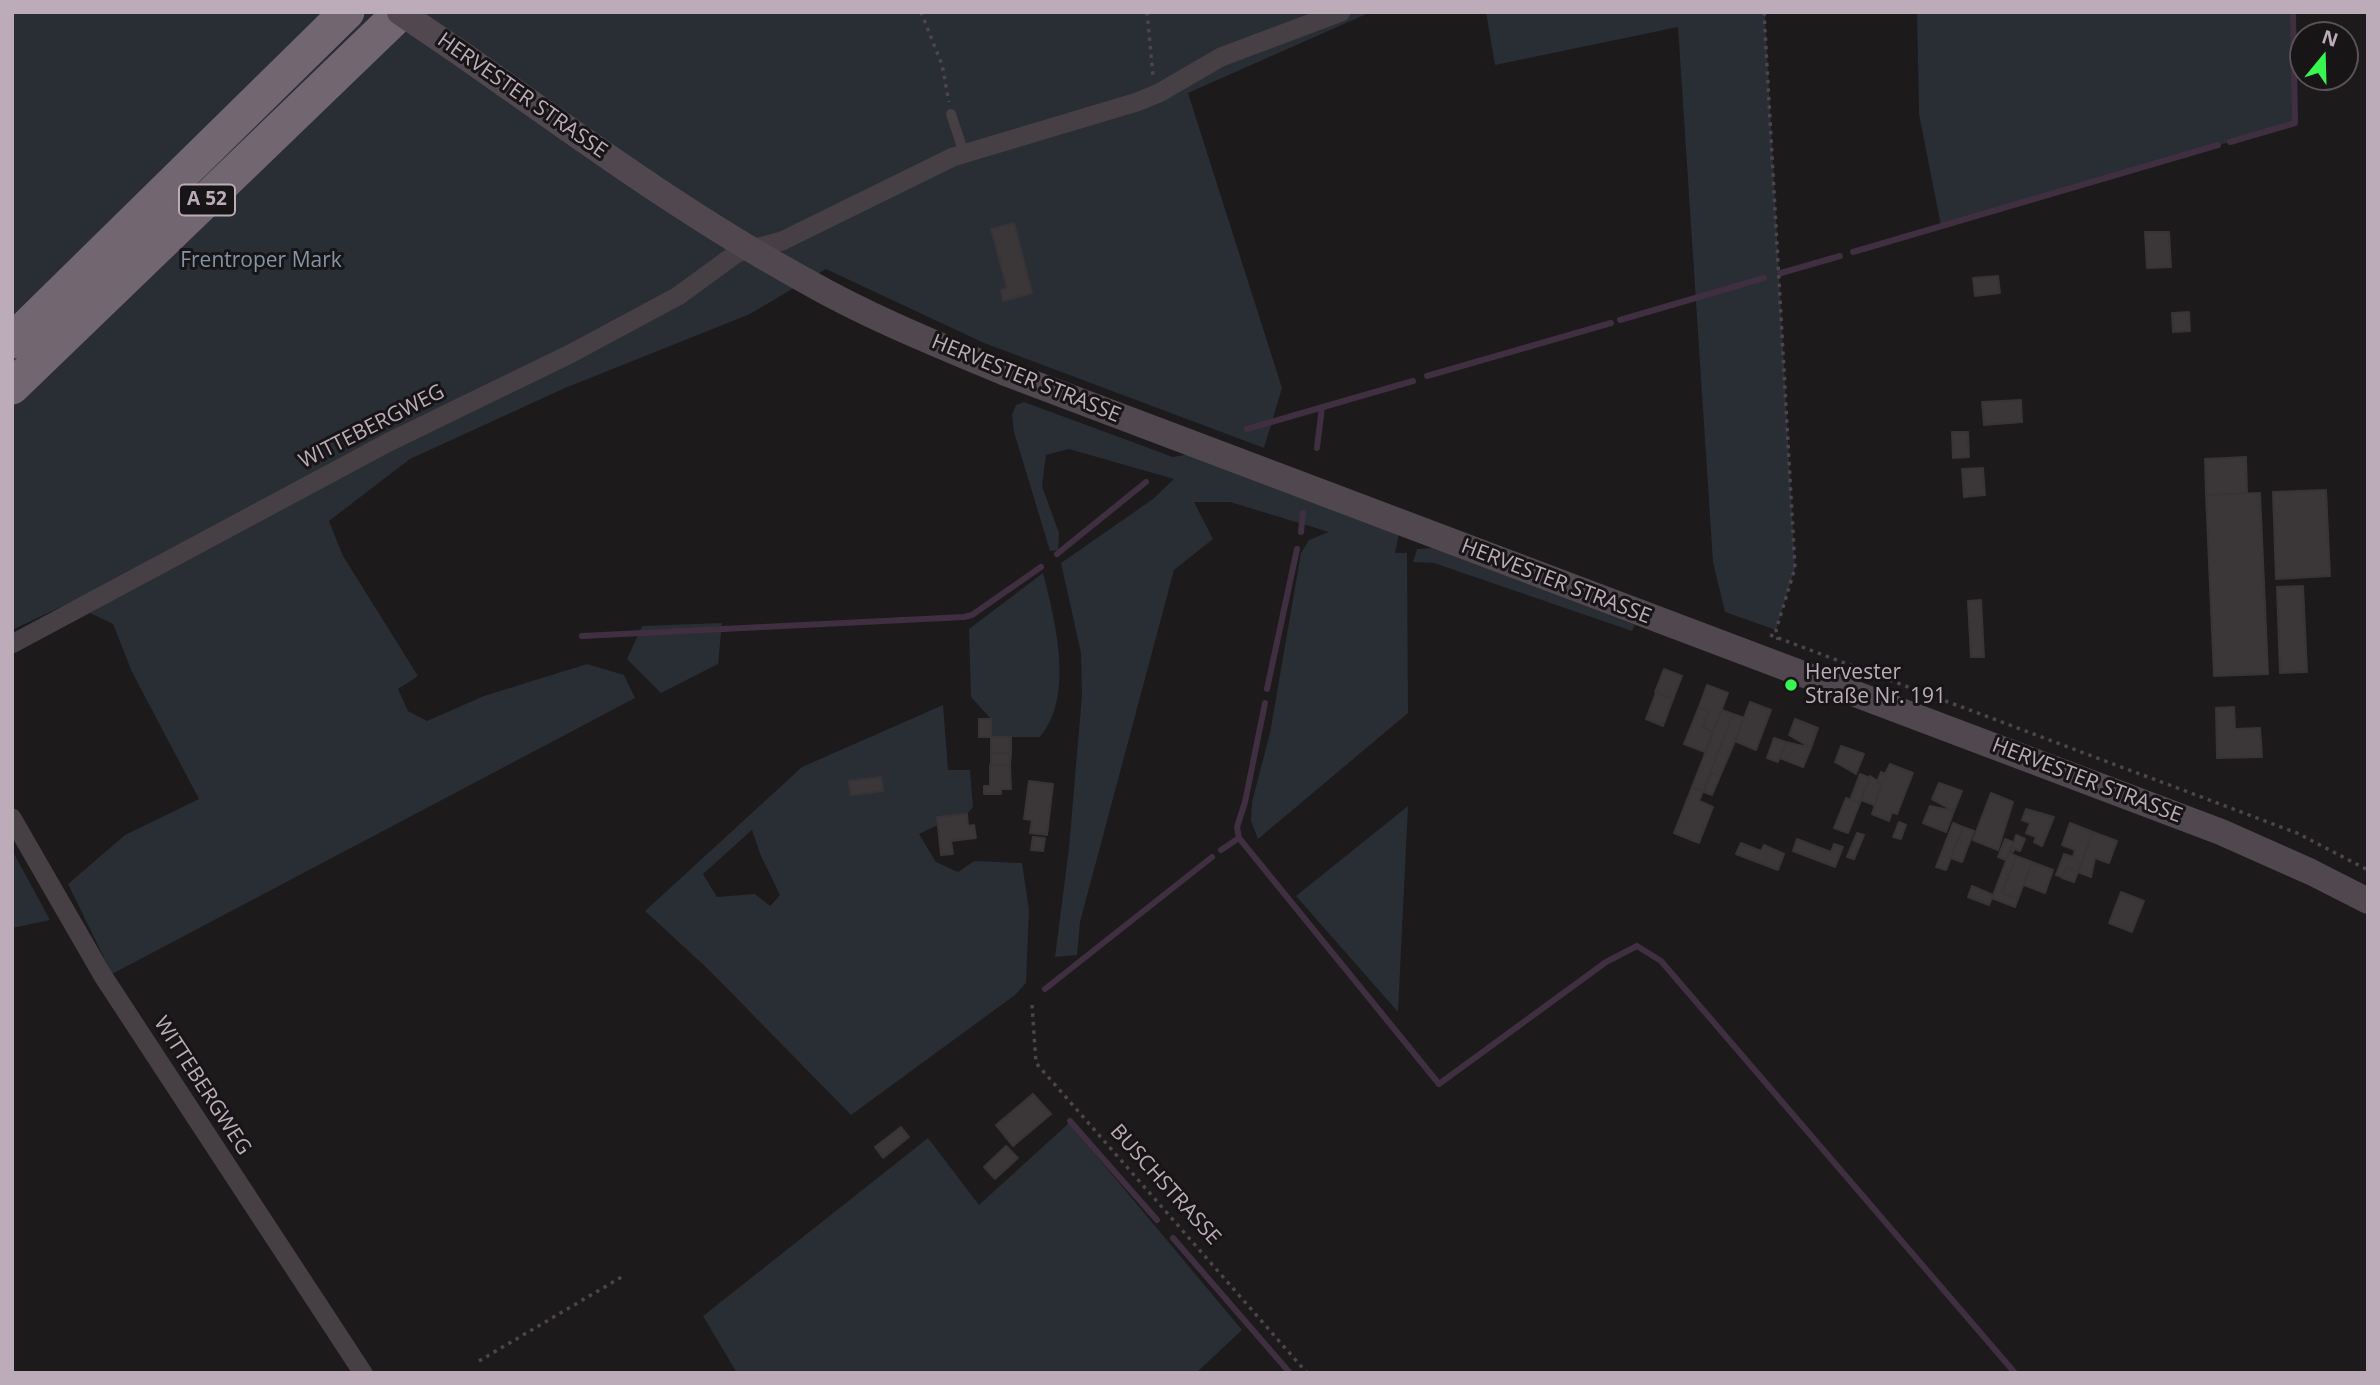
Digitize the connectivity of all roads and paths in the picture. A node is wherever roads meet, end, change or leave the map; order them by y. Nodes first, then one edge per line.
1 (347, 12) edge
2 (401, 12) edge
3 (921, 12) edge
4 (1147, 12) edge
5 (1340, 12) edge
6 (1764, 12) edge
7 (1159, 93) junction
8 (951, 114) joint
9 (964, 153) junction
10 (750, 248) junction
11 (12, 341) edge
12 (12, 387) edge
13 (1765, 634) dead end
14 (1778, 638) junction
15 (12, 643) edge
16 (1785, 666) junction
17 (12, 818) edge
18 (2368, 870) edge
19 (2368, 901) edge
20 (1032, 1005) dead end
21 (625, 1275) dead end
22 (479, 1361) dead end
23 (363, 1373) edge
24 (1307, 1373) edge

1 - 11 highway, A 52
2 - 10 main road, HERVESTER STRASSE, bridge
2 - 12 highway, A 52
3 - 8 path
4 - 7 path
5 - 7 street
6 - 14 path
7 - 9 street
8 - 9 lane
9 - 10 street
10 - 15 street, WITTEBERGWEG
10 - 16 main road, HERVESTER STRASSE
13 - 14 path
14 - 16 path
14 - 18 path
16 - 19 main road, HERVESTER STRASSE
17 - 23 street, WITTEBERGWEG
20 - 24 path, BUSCHSTRASSE
21 - 22 path

